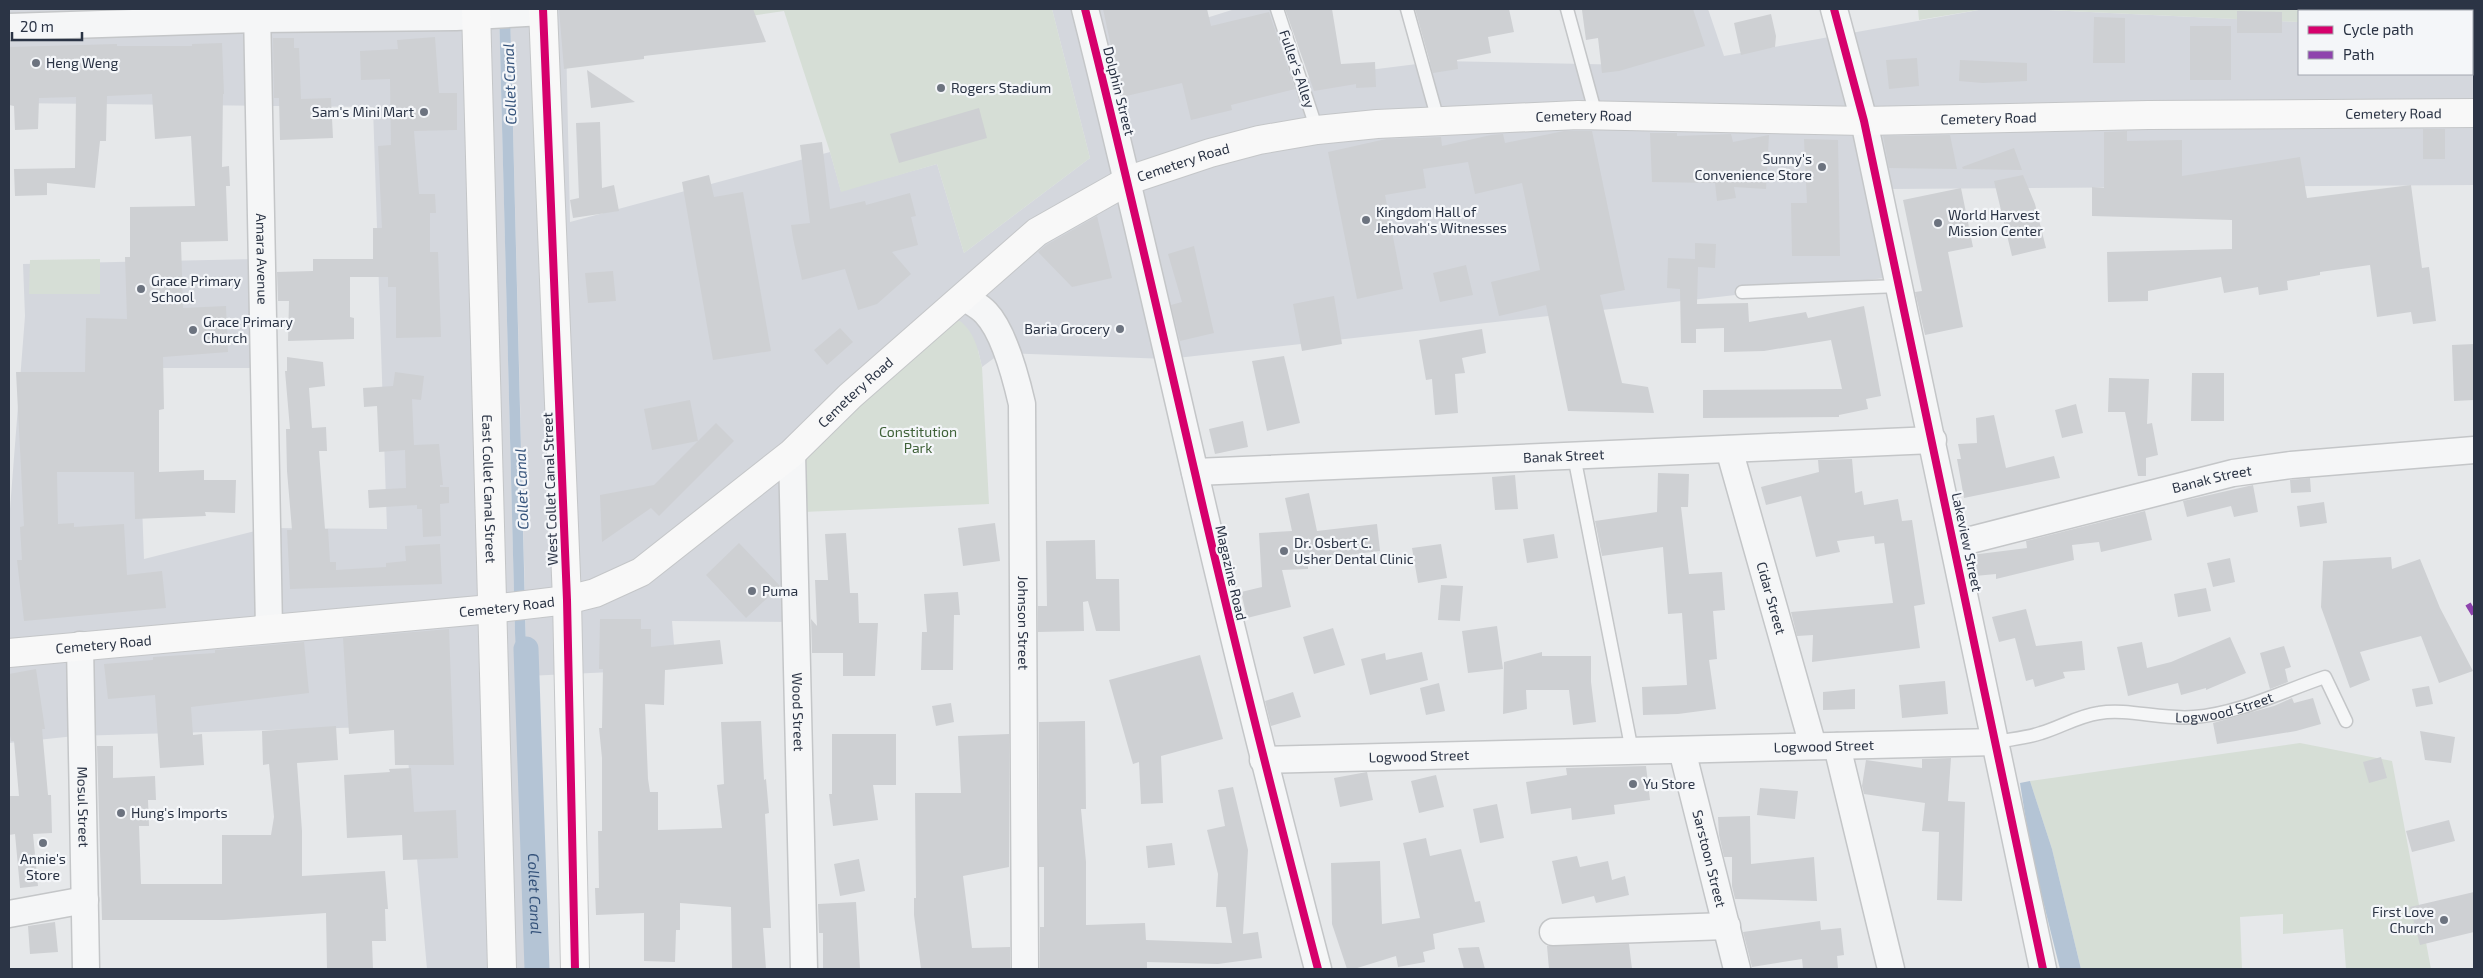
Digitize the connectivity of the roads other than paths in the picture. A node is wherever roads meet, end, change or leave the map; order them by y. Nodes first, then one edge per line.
1 (1085, 9) edge
2 (1277, 9) edge
3 (1407, 9) edge
4 (1567, 9) edge
5 (1834, 9) edge
6 (536, 11) edge
7 (481, 13) edge
8 (257, 14) edge
9 (9, 28) edge
10 (2474, 113) edge
11 (1596, 115) junction
12 (1438, 120) junction
13 (1864, 121) junction
14 (1317, 130) junction
15 (1128, 180) junction
16 (1899, 286) junction
17 (1742, 292) dead end
18 (964, 296) junction
19 (1933, 440) junction
20 (1728, 449) junction
21 (2474, 450) edge
22 (792, 453) junction
23 (1574, 456) junction
24 (1195, 472) junction
25 (1955, 544) junction
26 (556, 601) junction
27 (498, 608) junction
28 (269, 628) junction
29 (80, 645) junction
30 (9, 653) edge
31 (2346, 721) dead end
32 (1996, 742) junction
33 (1825, 746) junction
34 (1682, 750) junction
35 (1632, 751) junction
36 (1263, 760) junction
37 (85, 900) junction
38 (9, 914) edge
39 (1727, 926) junction
40 (1553, 932) dead end
41 (86, 969) edge
42 (502, 969) edge
43 (575, 969) edge
44 (804, 969) edge
45 (1025, 969) edge
46 (1318, 969) edge
47 (1737, 969) edge
48 (1891, 969) edge
49 (2043, 969) edge

1 - 15 street, Dolphin Street
2 - 14 lane, Fuller's Alley
3 - 12 lane
4 - 11 lane
5 - 13 street, Lakeview Street
6 - 7 street
6 - 26 main road, West Collet Canal Street
7 - 8 street
7 - 27 main road, East Collet Canal Street
8 - 9 street
8 - 28 street, Amara Avenue
10 - 13 main road, Cemetery Road
11 - 12 main road, Cemetery Road
11 - 13 main road, Cemetery Road
12 - 14 main road, Cemetery Road
13 - 16 street, Lakeview Street
14 - 15 main road, Cemetery Road
15 - 18 main road, Cemetery Road
15 - 24 street, Magazine Road
16 - 17 lane
16 - 19 street, Lakeview Street
18 - 22 main road, Cemetery Road
18 - 45 street, Johnson Street
19 - 20 street, Banak Street
19 - 25 street, Lakeview Street
20 - 23 street, Banak Street
20 - 33 street, Cidar Street
21 - 25 street, Banak Street
22 - 26 main road, Cemetery Road
22 - 44 street, Wood Street
23 - 24 street, Banak Street
23 - 35 lane
24 - 36 street, Magazine Road
25 - 32 street, Lakeview Street
26 - 27 main road, Cemetery Road
26 - 43 main road, West Collet Canal Street
27 - 28 main road, Cemetery Road
27 - 42 main road, East Collet Canal Street
28 - 29 main road, Cemetery Road
29 - 30 main road, Cemetery Road
29 - 37 street, Mosul Street
31 - 32 lane, Logwood Street
32 - 33 street, Logwood Street
32 - 49 street, Lakeview Street
33 - 34 street, Logwood Street
33 - 48 street, Cidar Street
34 - 35 street, Logwood Street
34 - 39 street, Sarstoon Street
35 - 36 street, Logwood Street
36 - 46 street, Magazine Road
37 - 38 street
37 - 41 street, Mosul Street
39 - 40 street
39 - 47 street, Sarstoon Street

